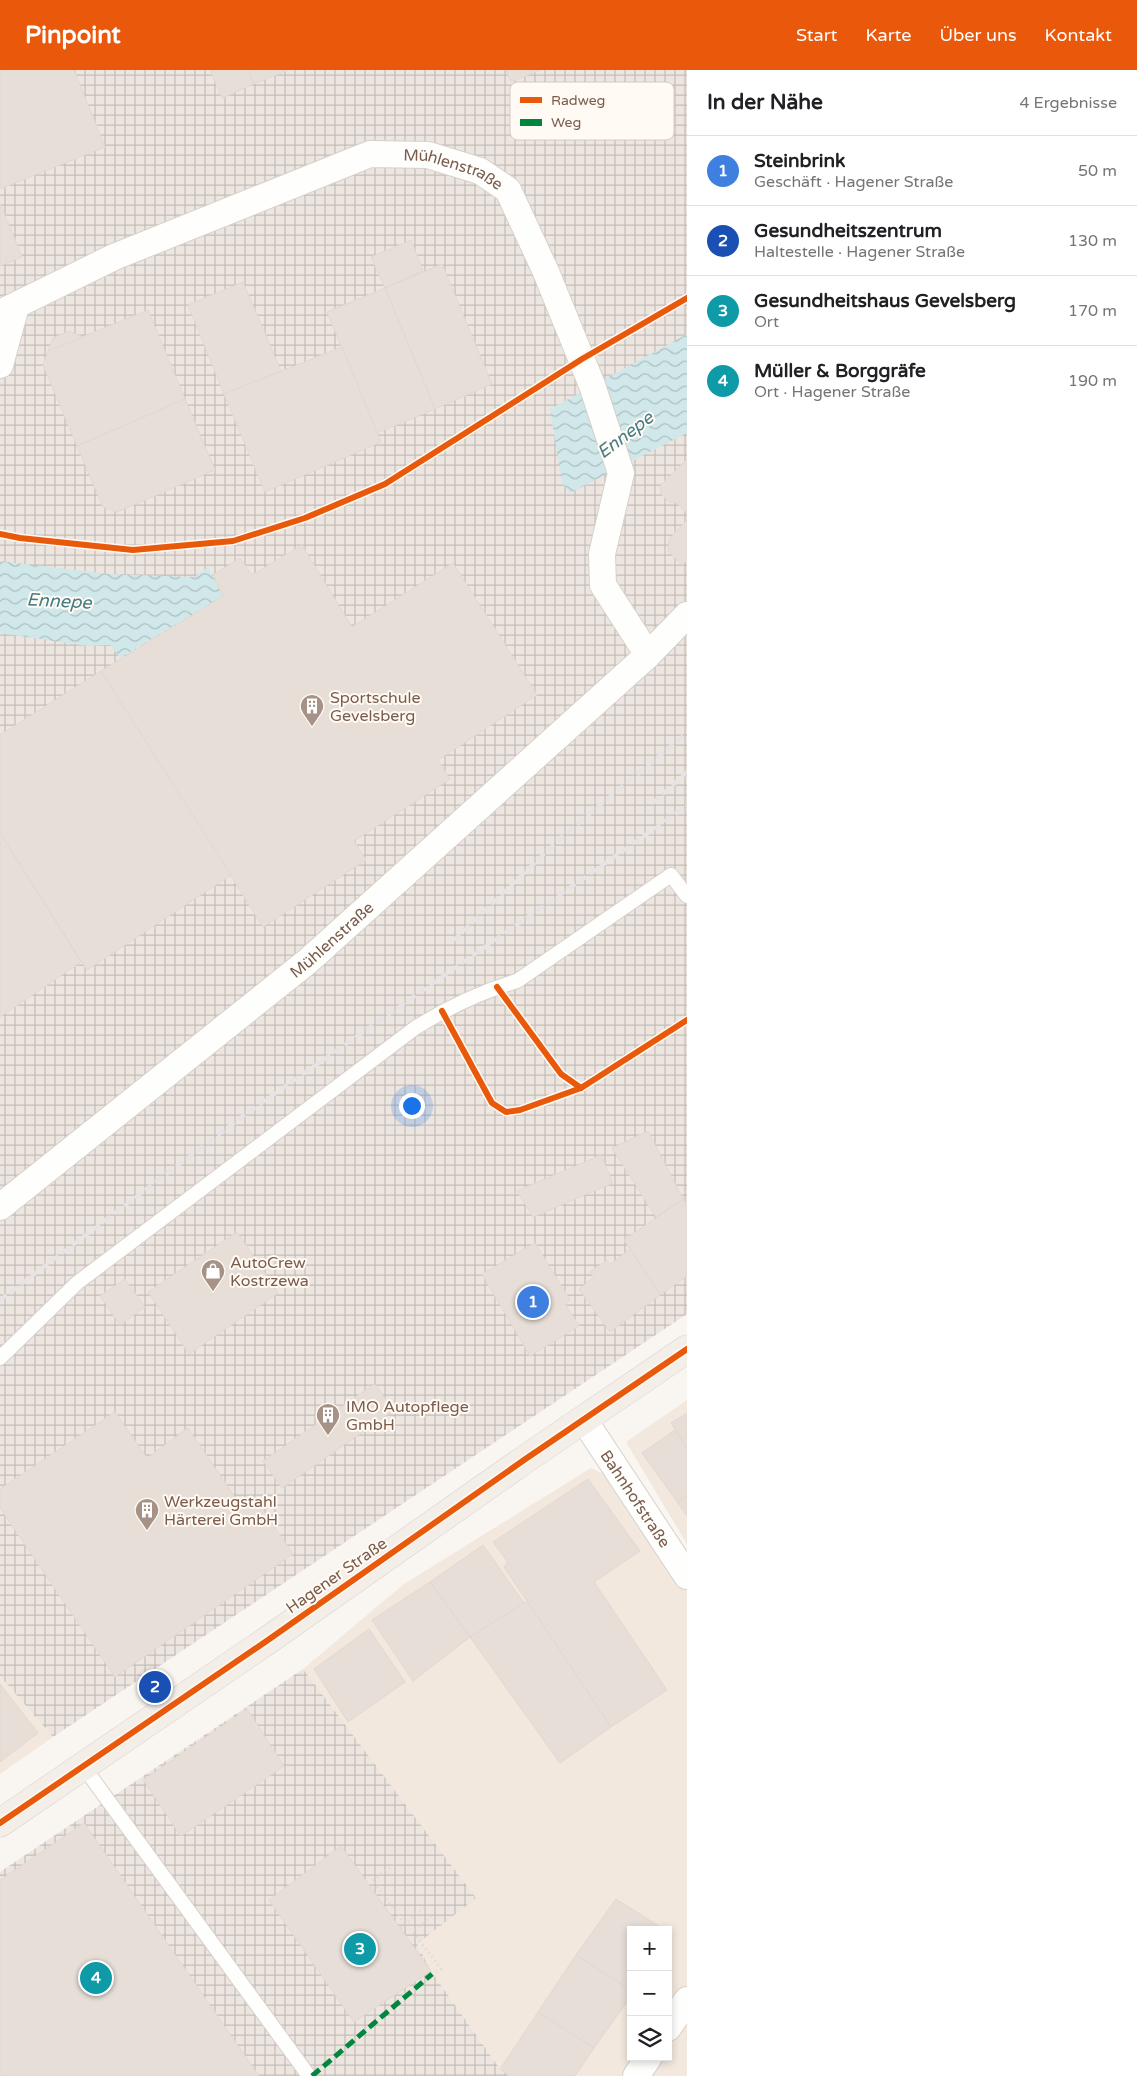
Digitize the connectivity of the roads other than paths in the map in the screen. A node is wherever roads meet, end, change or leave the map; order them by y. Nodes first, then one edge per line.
1 (8, 310) edge
2 (0, 365) edge
3 (687, 615) edge
4 (648, 655) junction
5 (687, 896) edge
6 (0, 1207) edge
7 (687, 1348) edge
8 (0, 1358) edge
9 (584, 1420) junction
10 (687, 1576) edge
11 (84, 1766) junction
12 (0, 1822) edge
13 (687, 2000) edge
14 (672, 2022) edge
15 (646, 2061) edge
16 (310, 2076) edge
17 (636, 2076) edge

1 - 2 street, Mühlenstraße
1 - 4 street, Mühlenstraße
3 - 4 street, Mühlenstraße
4 - 6 street, Mühlenstraße
5 - 8 lane
7 - 9 main road, Hagener Straße
9 - 10 street, Bahnhofstraße
9 - 11 main road, Hagener Straße
11 - 12 main road, Hagener Straße
11 - 16 lane
13 - 14 street
15 - 17 street

